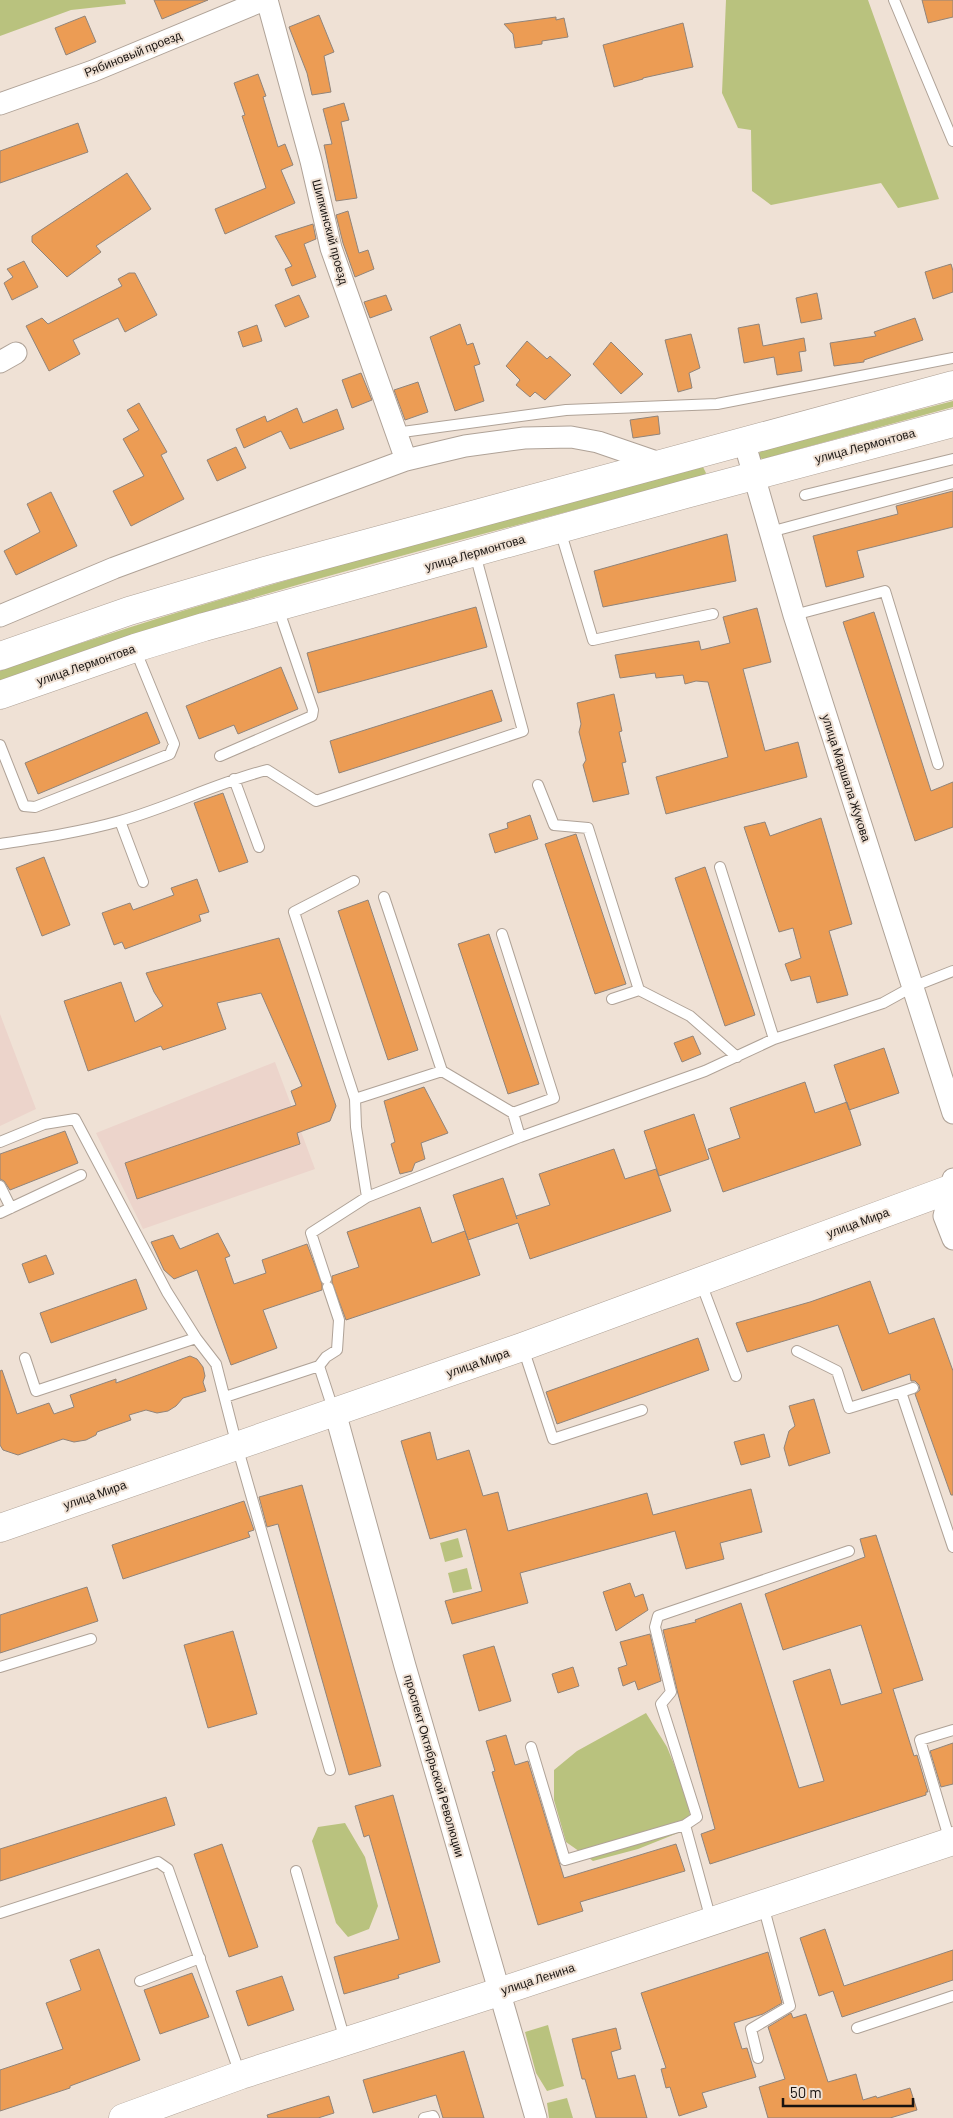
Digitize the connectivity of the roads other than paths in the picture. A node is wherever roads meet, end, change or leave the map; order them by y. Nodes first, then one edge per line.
1 (266, 0) edge
2 (894, 0) edge
3 (0, 104) edge
4 (953, 141) edge
5 (953, 358) edge
6 (953, 385) edge
7 (953, 423) edge
8 (395, 433) junction
9 (744, 441) junction
10 (953, 459) edge
11 (406, 460) junction
12 (662, 464) junction
13 (755, 475) junction
14 (953, 483) edge
15 (805, 495) dead end
16 (560, 529) junction
17 (770, 532) junction
18 (474, 553) junction
19 (278, 607) junction
20 (713, 614) dead end
21 (794, 615) junction
22 (0, 616) edge
23 (135, 648) junction
24 (0, 656) edge
25 (0, 695) edge
26 (0, 745) edge
27 (220, 756) dead end
28 (938, 764) dead end
29 (234, 779) junction
30 (538, 785) dead end
31 (120, 821) junction
32 (0, 844) edge
33 (259, 848) dead end
34 (720, 867) dead end
35 (354, 881) dead end
36 (143, 882) dead end
37 (384, 897) dead end
38 (502, 934) dead end
39 (953, 971) edge
40 (912, 987) junction
41 (639, 990) junction
42 (612, 999) dead end
43 (774, 1039) junction
44 (737, 1057) junction
45 (442, 1071) junction
46 (356, 1100) junction
47 (513, 1113) junction
48 (953, 1113) edge
49 (520, 1137) junction
50 (0, 1142) edge
51 (81, 1175) dead end
52 (952, 1185) edge
53 (0, 1186) edge
54 (367, 1197) junction
55 (10, 1208) junction
56 (0, 1213) edge
57 (953, 1239) edge
58 (701, 1282) junction
59 (196, 1338) junction
60 (522, 1347) junction
61 (797, 1351) dead end
62 (25, 1358) dead end
63 (319, 1366) junction
64 (736, 1376) dead end
65 (913, 1388) dead end
66 (901, 1392) junction
67 (225, 1397) junction
68 (642, 1410) dead end
69 (334, 1412) junction
70 (237, 1446) junction
71 (1, 1523) edge
72 (953, 1547) edge
73 (849, 1551) dead end
74 (91, 1639) dead end
75 (0, 1667) edge
76 (953, 1730) edge
77 (531, 1747) dead end
78 (330, 1770) dead end
79 (685, 1825) junction
80 (951, 1841) edge
81 (296, 1871) dead end
82 (763, 1904) junction
83 (0, 1913) edge
84 (711, 1921) junction
85 (200, 1958) junction
86 (140, 1981) dead end
87 (499, 1992) junction
88 (953, 1996) edge
89 (857, 2028) dead end
90 (345, 2040) junction
91 (758, 2058) dead end
92 (241, 2075) junction
93 (123, 2118) edge
94 (424, 2118) edge
95 (434, 2118) edge
96 (536, 2118) edge

1 - 3 street, Рябиновый проезд
1 - 8 street, Шипкинский проезд
2 - 4 lane
5 - 8 lane
6 - 9 main road
7 - 13 main road, улица Лермонтова
8 - 11 street, Шипкинский проезд
9 - 12 main road
9 - 13 street, улица Маршала Жукова
10 - 15 lane
11 - 12 street
11 - 22 street
12 - 24 main road
13 - 16 main road, улица Лермонтова
13 - 17 street, улица Маршала Жукова
14 - 17 lane
16 - 18 main road, улица Лермонтова
16 - 20 lane
17 - 21 street, улица Маршала Жукова
18 - 19 main road, улица Лермонтова
18 - 29 lane
19 - 23 main road, улица Лермонтова
19 - 27 lane
21 - 28 lane
21 - 40 street, улица Маршала Жукова
23 - 25 main road, улица Лермонтова
23 - 26 lane
29 - 31 lane
29 - 33 lane
30 - 41 lane
31 - 32 lane
31 - 36 lane
34 - 43 lane
35 - 46 lane
37 - 45 lane
38 - 47 lane
39 - 40 lane
40 - 43 lane
40 - 48 street, улица Маршала Жукова
41 - 42 lane
41 - 44 lane
43 - 44 lane
44 - 49 lane
45 - 46 lane
45 - 47 lane
46 - 54 lane
47 - 49 lane
49 - 54 lane
50 - 59 lane
51 - 55 lane
52 - 57 street
52 - 58 main road, улица Мира
53 - 55 lane
54 - 63 lane
55 - 56 lane
58 - 60 main road, улица Мира
58 - 64 lane
59 - 62 lane
59 - 67 lane
60 - 68 lane
60 - 69 main road, улица Мира
61 - 66 lane
63 - 67 lane
63 - 69 lane
65 - 66 lane
66 - 72 lane
67 - 70 lane
69 - 70 main road, улица Мира
69 - 87 street, проспект Октябрьской Революции
70 - 71 main road, улица Мира
70 - 78 lane
73 - 79 lane
74 - 75 lane
76 - 80 lane
77 - 79 lane
79 - 84 lane
80 - 82 main road, улица Ленина
81 - 90 lane
82 - 84 main road, улица Ленина
82 - 91 lane
83 - 85 lane
84 - 87 main road, улица Ленина
85 - 86 lane
85 - 92 lane
87 - 90 main road, улица Ленина
87 - 96 street, проспект Октябрьской Революции
88 - 89 lane
90 - 92 main road, улица Ленина
92 - 93 main road, улица Ленина
94 - 95 lane

